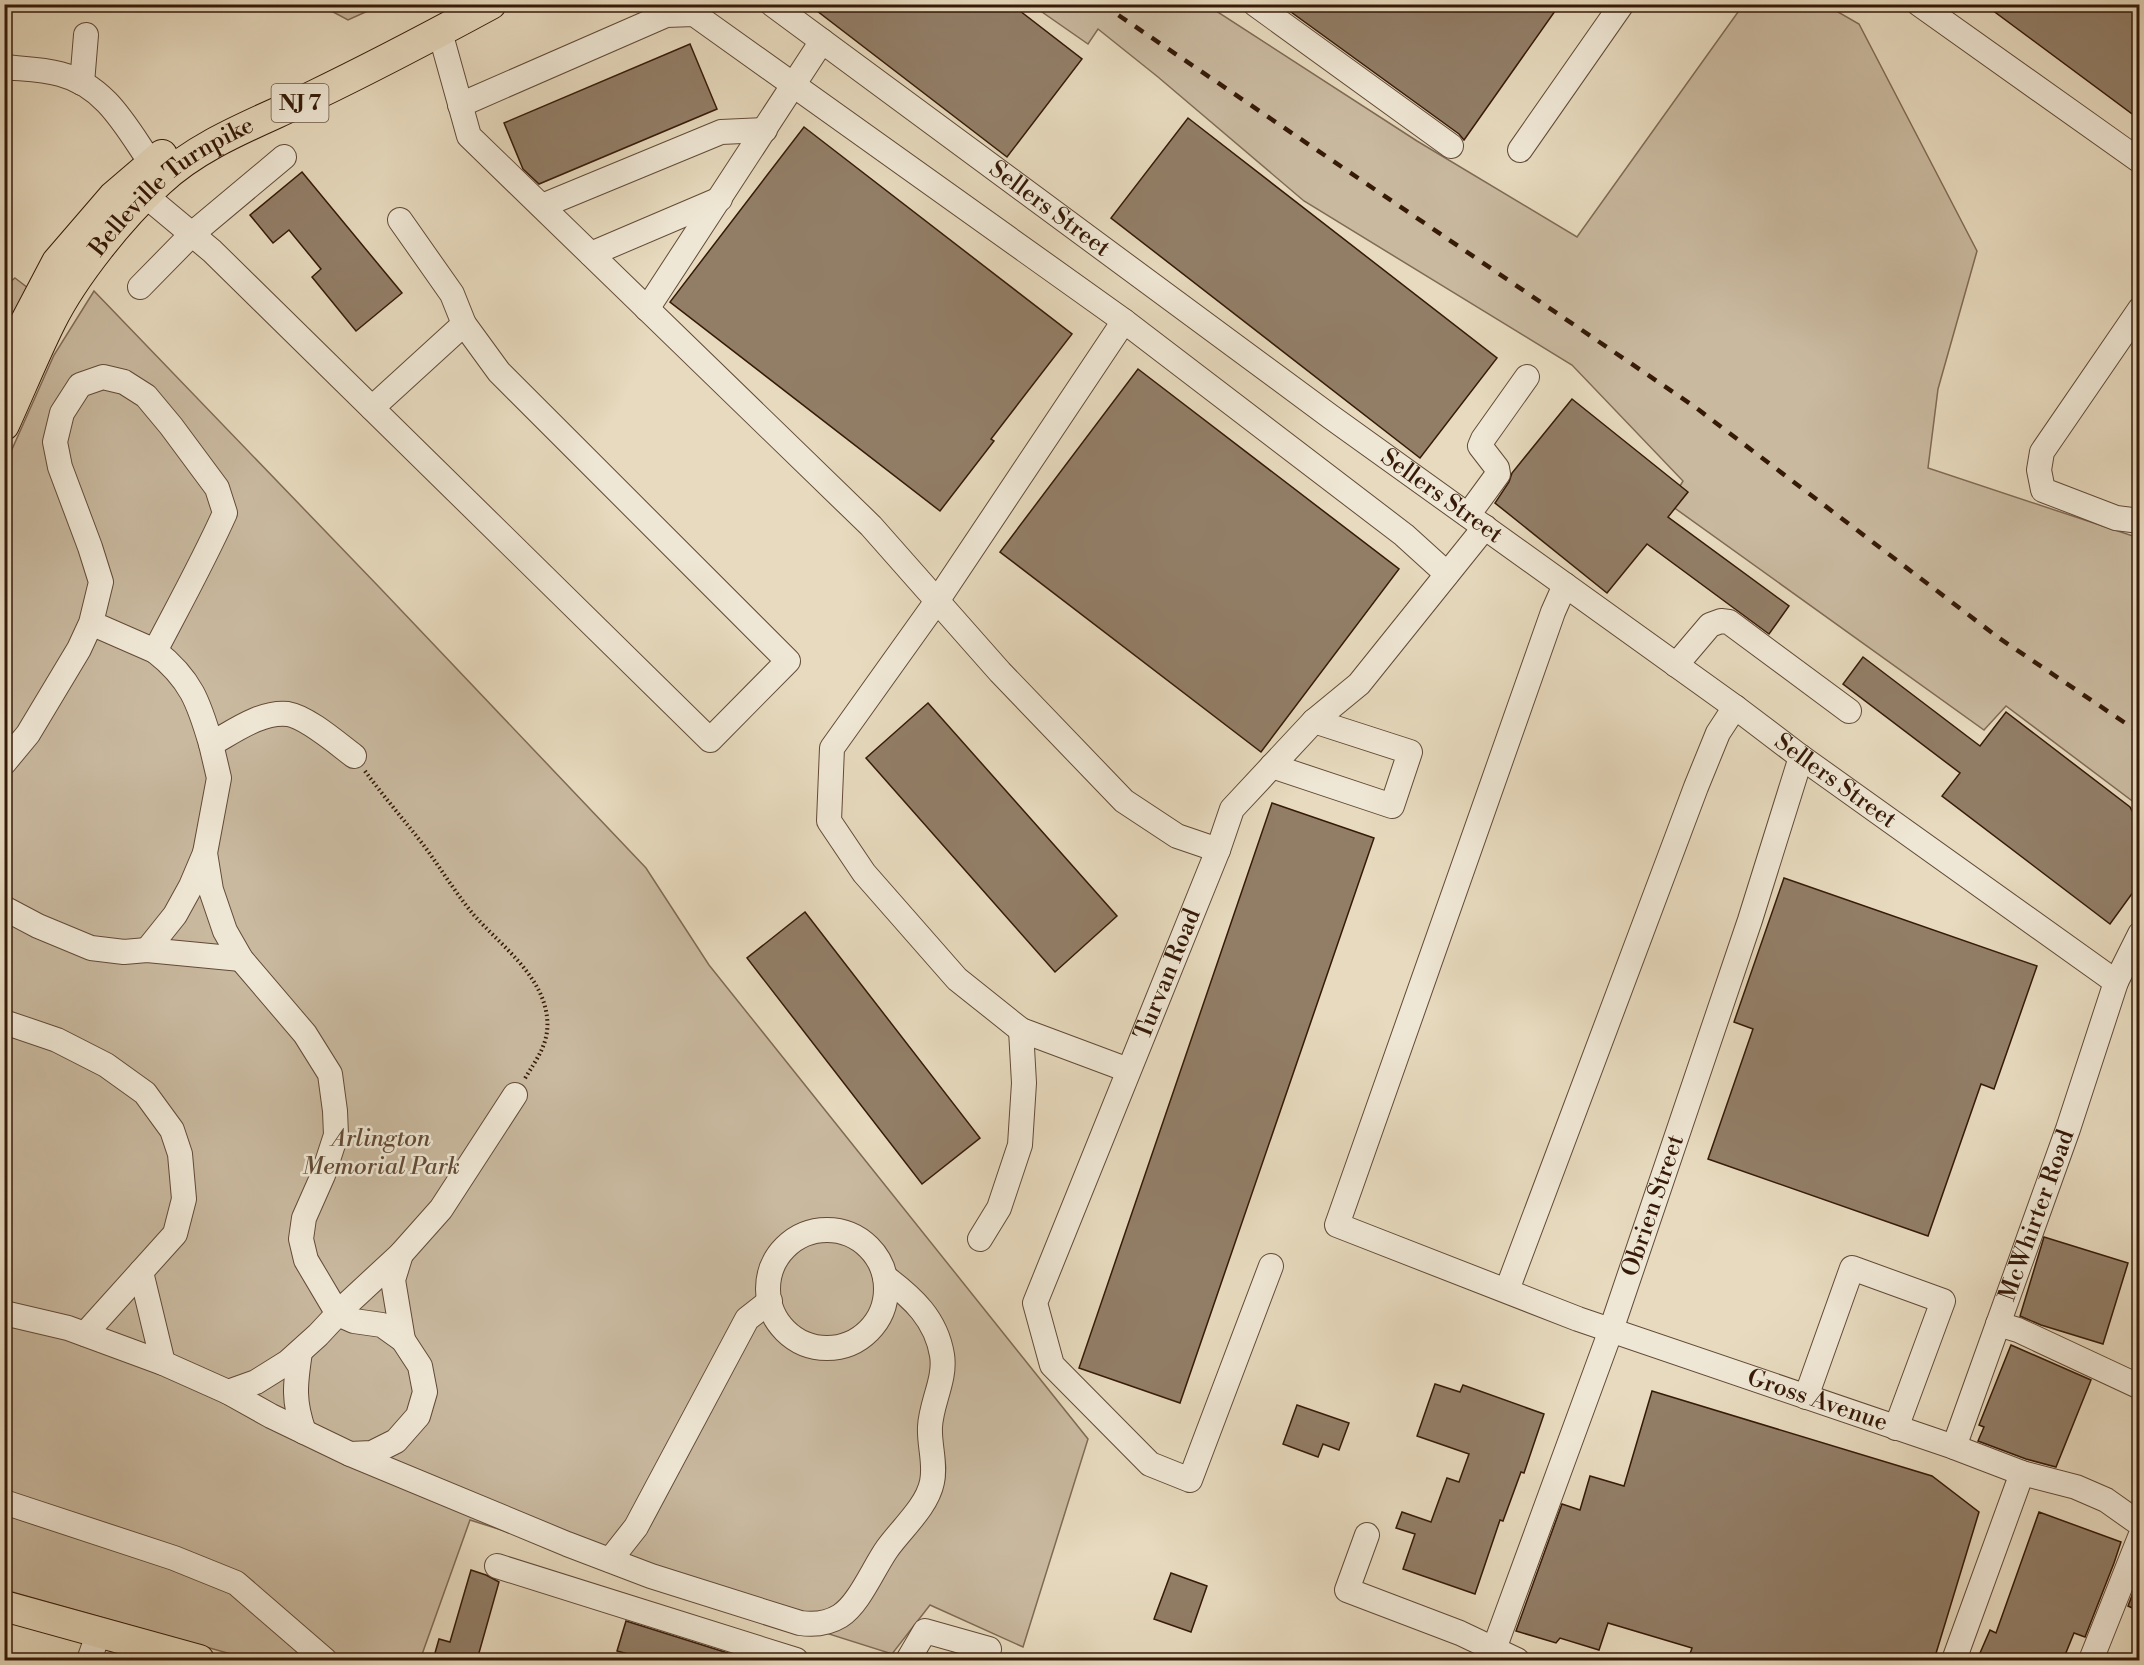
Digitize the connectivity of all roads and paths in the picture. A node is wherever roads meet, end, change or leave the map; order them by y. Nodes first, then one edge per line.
1 (484, 4) edge
2 (491, 4) edge
3 (772, 4) edge
4 (1255, 4) edge
5 (1622, 4) edge
6 (1919, 4) edge
7 (440, 32) junction
8 (86, 35) dead end
9 (822, 41) junction
10 (4, 67) edge
11 (82, 83) junction
12 (794, 86) junction
13 (460, 105) junction
14 (765, 130) junction
15 (1451, 146) dead end
16 (1520, 150) dead end
17 (284, 157) dead end
18 (2139, 160) edge
19 (153, 179) junction
20 (720, 199) junction
21 (542, 206) junction
22 (400, 220) dead end
23 (192, 234) junction
24 (591, 255) junction
25 (140, 287) dead end
26 (648, 309) junction
27 (2139, 309) edge
28 (1124, 321) junction
29 (464, 324) junction
30 (4, 369) edge
31 (1527, 377) dead end
32 (372, 408) junction
33 (4, 424) edge
34 (1476, 521) junction
35 (2139, 521) edge
36 (1447, 574) junction
37 (1566, 585) junction
38 (937, 602) junction
39 (91, 623) junction
40 (155, 651) junction
41 (1676, 665) junction
42 (1735, 707) junction
43 (1849, 711) dead end
44 (1314, 720) junction
45 (211, 744) junction
46 (354, 756) joint
47 (1801, 758) junction
48 (4, 763) edge
49 (1272, 766) junction
50 (1218, 850) junction
51 (205, 853) junction
52 (4, 909) edge
53 (2139, 934) edge
54 (147, 950) junction
55 (241, 959) junction
56 (2116, 982) junction
57 (4, 1022) edge
58 (1022, 1030) junction
59 (1128, 1071) junction
60 (515, 1095) joint
61 (980, 1239) dead end
62 (401, 1254) junction
63 (1271, 1266) dead end
64 (141, 1272) junction
65 (885, 1277) junction
66 (1508, 1290) junction
67 (770, 1301) junction
68 (4, 1313) edge
69 (338, 1314) junction
70 (1998, 1324) junction
71 (1611, 1330) junction
72 (85, 1334) junction
73 (403, 1340) junction
74 (300, 1352) junction
75 (163, 1363) junction
76 (2139, 1387) edge
77 (228, 1392) junction
78 (1806, 1397) junction
79 (1896, 1428) junction
80 (304, 1432) junction
81 (1954, 1448) junction
82 (350, 1454) junction
83 (2022, 1473) junction
84 (4, 1502) edge
85 (2139, 1524) edge
86 (1367, 1535) dead end
87 (2139, 1538) edge
88 (610, 1560) junction
89 (497, 1566) dead end
90 (4, 1606) edge
91 (99, 1632) junction
92 (989, 1649) dead end
93 (1494, 1649) junction
94 (89, 1660) edge
95 (199, 1660) edge
96 (325, 1660) edge
97 (796, 1660) edge
98 (908, 1660) edge
99 (1517, 1660) edge
100 (1954, 1660) edge
101 (2091, 1660) edge

1 - 19 main road, Belleville Turnpike / NJ 7
2 - 7 main road, Belleville Turnpike / NJ 7
3 - 9 street, Sellers Street
4 - 15 street
5 - 16 street
6 - 18 street
7 - 13 street
7 - 19 main road, Belleville Turnpike / NJ 7
8 - 11 street
9 - 12 street
9 - 34 street, Sellers Street
10 - 11 street
11 - 19 street
12 - 13 street
12 - 14 street
12 - 28 street
13 - 21 street
14 - 20 street
14 - 21 street
17 - 23 street
19 - 23 street
19 - 30 main road, Belleville Turnpike / NJ 7
19 - 33 main road, Belleville Turnpike / NJ 7
20 - 24 street
20 - 26 street
21 - 24 street
22 - 29 street
23 - 25 street
23 - 32 street
24 - 26 street
26 - 38 street
27 - 35 street
28 - 36 street
28 - 38 street
29 - 32 street
29 - 32 street
31 - 34 street, Turvan Road
34 - 36 street, Turvan Road
34 - 37 street, Sellers Street
36 - 44 street, Turvan Road
37 - 41 street, Sellers Street
37 - 66 street, Gross Avenue
38 - 50 street
38 - 58 street
39 - 40 street
39 - 40 street
39 - 48 street
40 - 45 street
41 - 42 street, Sellers Street
41 - 43 street
42 - 47 street, Sellers Street
42 - 66 street
44 - 49 street, Turvan Road
44 - 49 street
45 - 46 street
45 - 51 street
46 - 60 path
47 - 56 street, Sellers Street
47 - 71 street, Obrien Street
49 - 50 street, Turvan Road
50 - 59 street, Turvan Road
51 - 54 street
51 - 55 street
52 - 54 street
53 - 56 street, McWhirter Road
54 - 55 street
55 - 69 street
56 - 70 street, McWhirter Road
57 - 64 street
58 - 59 street
58 - 61 street
59 - 63 street, Turvan Road
60 - 62 street
62 - 69 street
62 - 73 street
64 - 72 street
64 - 75 street
65 - 67 street
65 - 67 street
65 - 88 street
66 - 71 street, Gross Avenue
67 - 88 street
68 - 72 street
69 - 73 street
69 - 74 street
70 - 76 street
70 - 81 street, McWhirter Road
71 - 78 street, Gross Avenue
71 - 93 street, Obrien Street
72 - 75 street
73 - 82 street
74 - 77 street
74 - 80 street
75 - 77 street
77 - 80 street
78 - 79 street, Gross Avenue
78 - 79 street
79 - 81 street, Gross Avenue
80 - 82 street
81 - 83 street, Gross Avenue
82 - 88 street
83 - 85 street, Gross Avenue
83 - 100 street
84 - 96 street
86 - 93 street
87 - 101 street
89 - 97 street
90 - 91 main road
91 - 94 street
91 - 95 main road
92 - 98 street
93 - 99 street

